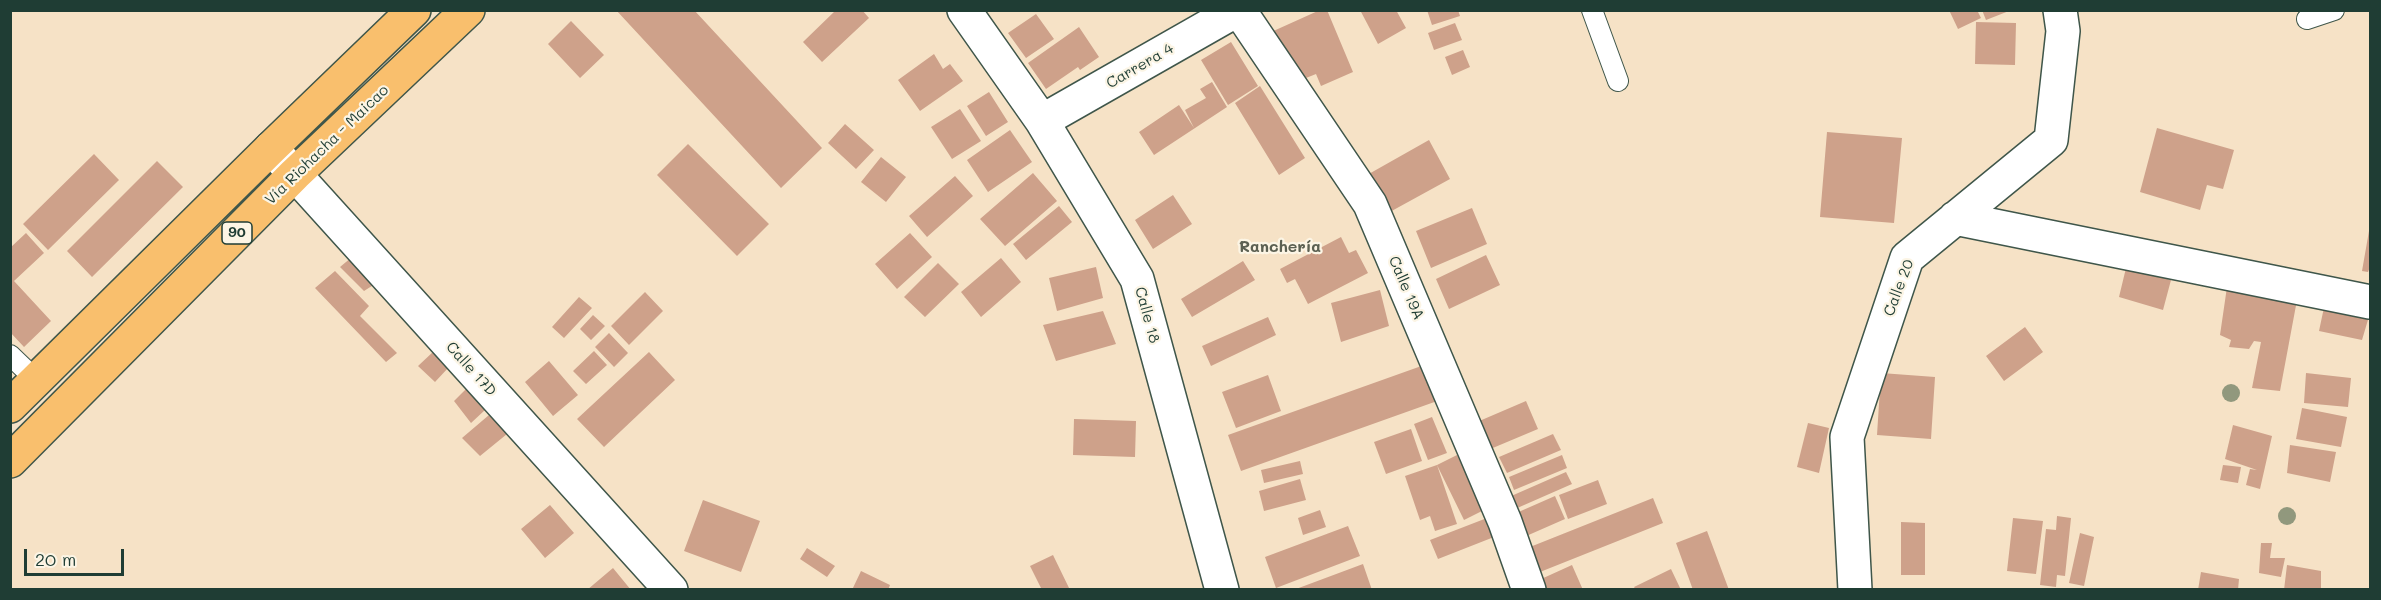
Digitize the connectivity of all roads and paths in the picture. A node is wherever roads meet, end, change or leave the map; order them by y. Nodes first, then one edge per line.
1 (414, 10) edge
2 (468, 10) edge
3 (964, 10) edge
4 (1238, 10) edge
5 (1592, 10) edge
6 (2060, 10) edge
7 (2334, 10) edge
8 (2307, 19) dead end
9 (1618, 81) dead end
10 (1042, 121) junction
11 (271, 148) junction
12 (295, 174) junction
13 (1955, 218) junction
14 (2370, 302) edge
15 (10, 355) edge
16 (36, 380) junction
17 (10, 406) edge
18 (10, 460) edge
19 (671, 590) edge
20 (1222, 590) edge
21 (1529, 590) edge
22 (1855, 590) edge

1 - 11 highway, 90
2 - 12 highway, Vía Riohacha - Maicao / 90
3 - 10 street, Calle 18
4 - 10 street, Carrera 4
4 - 21 street, Calle 19A
5 - 9 lane
6 - 13 street, Calle 20
7 - 8 lane
10 - 20 street, Calle 18
11 - 12 street, Calle 17D
11 - 16 highway, 90
12 - 18 highway, Vía Riohacha - Maicao / 90
12 - 19 street, Calle 17D
13 - 14 street
13 - 22 street, Calle 20
15 - 16 lane
16 - 17 highway, 90

